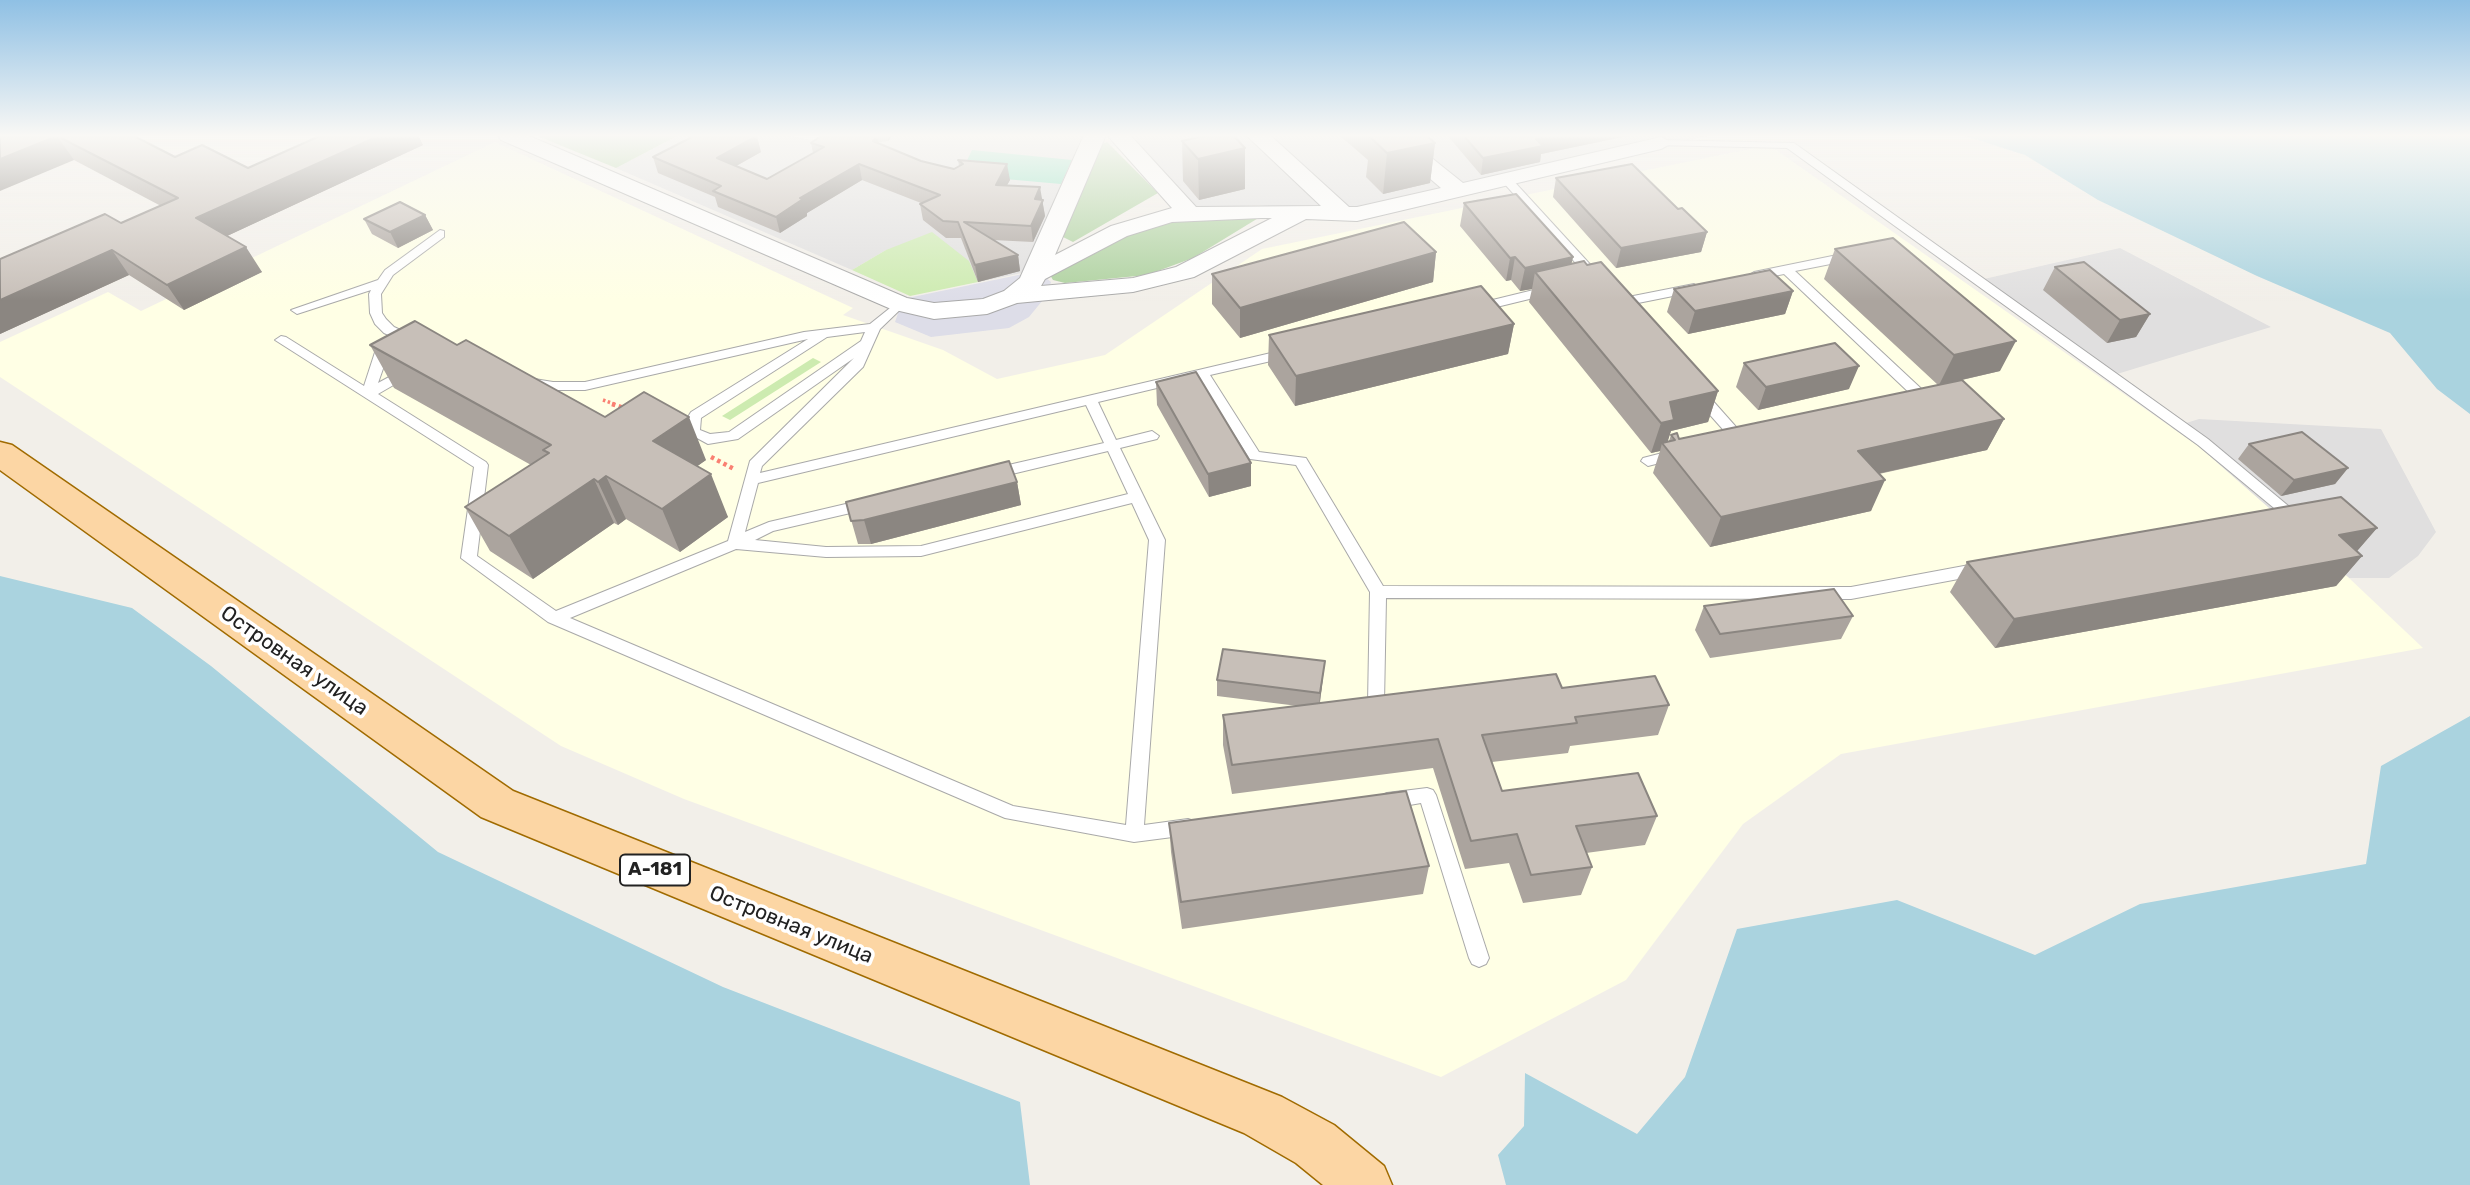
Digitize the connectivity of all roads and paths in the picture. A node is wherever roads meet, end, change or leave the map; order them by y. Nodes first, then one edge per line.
1 (637, 190) edge
2 (1071, 190) edge
3 (1168, 190) edge
4 (1317, 190) edge
5 (1516, 190) edge
6 (1853, 190) edge
7 (1459, 191) edge
8 (1189, 213) junction
9 (1302, 214) junction
10 (1344, 215) junction
11 (440, 234) dead end
12 (1860, 254) edge
13 (1786, 269) junction
14 (1034, 275) junction
15 (1734, 280) edge
16 (381, 283) junction
17 (1709, 285) edge
18 (1601, 292) junction
19 (1013, 296) junction
20 (900, 304) junction
21 (297, 310) dead end
22 (1460, 312) edge
23 (874, 327) junction
24 (389, 330) junction
25 (823, 335) junction
26 (281, 340) dead end
27 (867, 342) junction
28 (430, 349) edge
29 (1297, 350) edge
30 (421, 365) edge
31 (1202, 373) junction
32 (518, 378) edge
33 (1688, 382) edge
34 (573, 387) junction
35 (368, 394) junction
36 (1090, 399) junction
37 (1910, 401) edge
38 (635, 412) edge
39 (1152, 436) dead end
40 (1740, 440) edge
41 (1112, 446) junction
42 (1688, 452) edge
43 (0, 453) edge
44 (706, 454) dead end
45 (1648, 461) dead end
46 (980, 477) edge
47 (754, 479) junction
48 (1137, 497) junction
49 (888, 499) edge
50 (2285, 509) edge
51 (735, 544) junction
52 (1998, 566) edge
53 (1378, 592) junction
54 (554, 618) junction
55 (1376, 703) edge
56 (1374, 803) edge
57 (1201, 825) edge
58 (1134, 834) junction
59 (1479, 958) dead end
60 (1365, 1185) edge

1 - 20 street
2 - 14 street
3 - 8 street
4 - 10 street
5 - 18 lane
6 - 50 lane
7 - 10 street
8 - 9 street
8 - 14 street
9 - 10 street
9 - 19 street
11 - 16 lane
12 - 13 lane
13 - 15 lane
13 - 37 lane
14 - 19 street
16 - 21 lane
16 - 24 lane
17 - 18 lane
18 - 22 lane
19 - 20 street
20 - 23 lane
23 - 25 lane
23 - 27 lane
24 - 28 lane
24 - 35 lane
25 - 27 lane
25 - 34 lane
26 - 35 lane
27 - 47 lane
29 - 31 lane
30 - 35 lane
31 - 36 lane
31 - 53 lane
32 - 34 lane
33 - 40 lane
34 - 38 path
35 - 54 lane
36 - 41 lane
36 - 47 lane
39 - 41 lane
41 - 46 lane
41 - 48 lane
42 - 45 lane
43 - 60 main road, Островная улица / А-181
44 - 47 path
47 - 51 lane
48 - 51 lane
48 - 58 lane
49 - 51 lane
51 - 54 lane
52 - 53 lane
53 - 55 lane
54 - 58 lane
56 - 59 lane
57 - 58 lane

